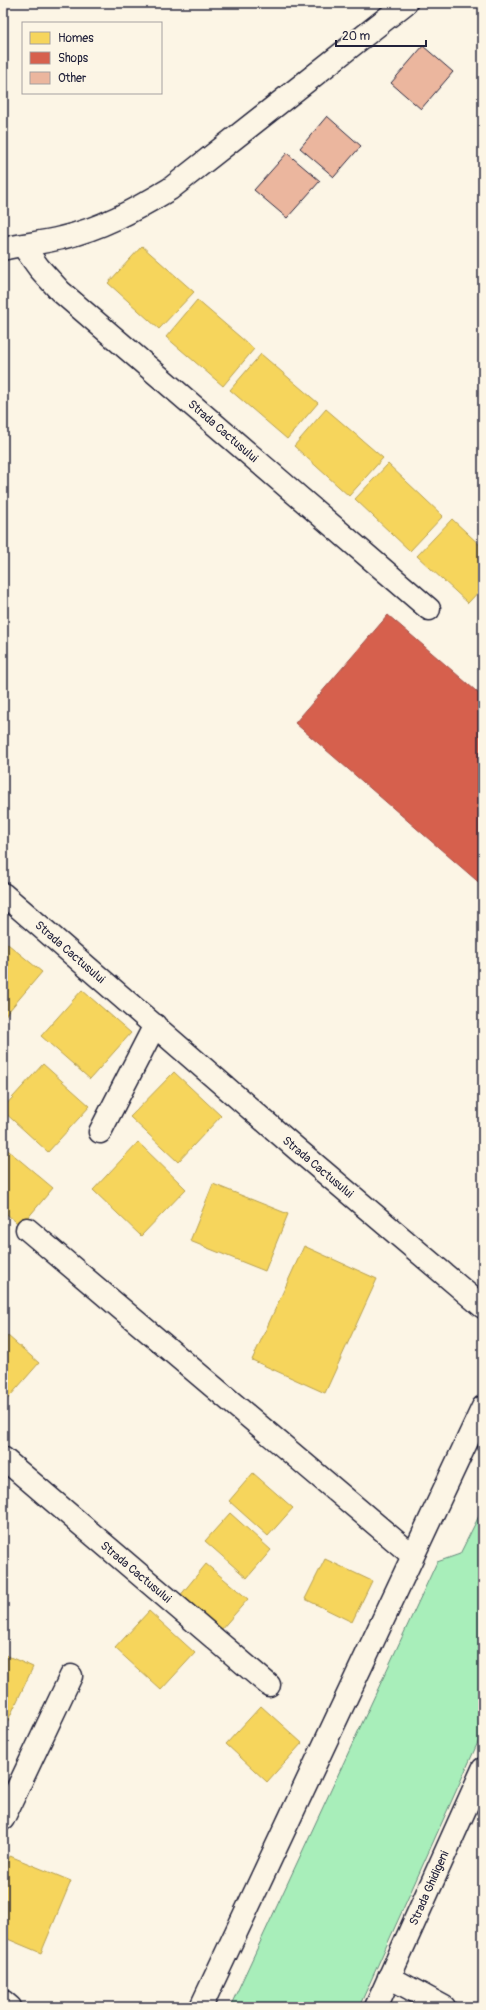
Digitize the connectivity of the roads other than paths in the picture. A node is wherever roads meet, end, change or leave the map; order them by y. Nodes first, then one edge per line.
1 (406, 3) edge
2 (13, 248) edge
3 (429, 609) dead end
4 (3, 894) edge
5 (154, 1025) junction
6 (100, 1132) dead end
7 (27, 1229) dead end
8 (483, 1307) edge
9 (483, 1407) edge
10 (3, 1458) edge
11 (412, 1555) junction
12 (71, 1676) dead end
13 (269, 1686) dead end
14 (483, 1769) edge
15 (3, 1819) edge
16 (390, 1977) junction
17 (3, 2001) edge
18 (10, 2007) edge
19 (201, 2007) edge
20 (376, 2007) edge
21 (444, 2007) edge

1 - 2 street
2 - 3 street, Strada Cactusului
4 - 5 street, Strada Cactusului
5 - 6 street
5 - 8 street, Strada Cactusului
7 - 11 street
9 - 11 street
10 - 13 street, Strada Cactusului
11 - 19 street
12 - 15 street
14 - 16 street, Strada Ghidigeni
16 - 20 street, Strada Ghidigeni
16 - 21 street
17 - 18 street

